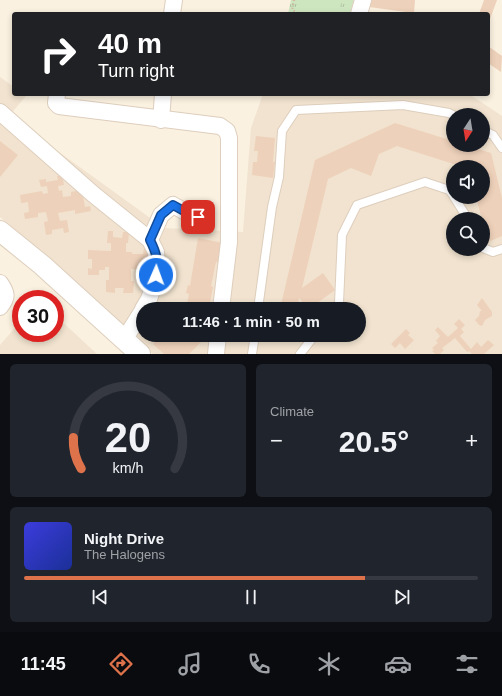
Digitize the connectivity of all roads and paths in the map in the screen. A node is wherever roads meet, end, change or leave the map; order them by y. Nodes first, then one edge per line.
1 (174, 0) edge
2 (294, 0) edge
3 (363, 0) edge
4 (172, 12) edge
5 (296, 12) edge
6 (360, 12) edge
7 (56, 96) edge
8 (163, 96) edge
9 (0, 112) edge
10 (446, 112) edge
11 (161, 120) junction
12 (490, 134) edge
13 (502, 148) edge
14 (446, 189) edge
15 (198, 217) dead end
16 (2, 239) edge
17 (150, 240) junction
18 (502, 249) edge
19 (490, 251) edge
20 (0, 283) edge
21 (147, 302) edge
22 (222, 302) edge
23 (259, 302) edge
24 (338, 302) edge
25 (0, 307) edge
26 (136, 322) edge
27 (217, 342) edge
28 (254, 342) edge
29 (309, 342) edge
30 (123, 347) edge
31 (139, 354) edge
32 (216, 354) edge
33 (252, 354) edge
34 (300, 354) edge

1 - 4 street
2 - 5 path
3 - 6 street
7 - 11 street
8 - 11 street
9 - 17 street
10 - 23 lane
11 - 22 street
12 - 13 lane
14 - 24 lane
15 - 17 street
16 - 30 street
17 - 21 street
18 - 19 lane
20 - 25 street
26 - 30 street
27 - 32 street
28 - 33 lane
29 - 34 lane
30 - 31 street

